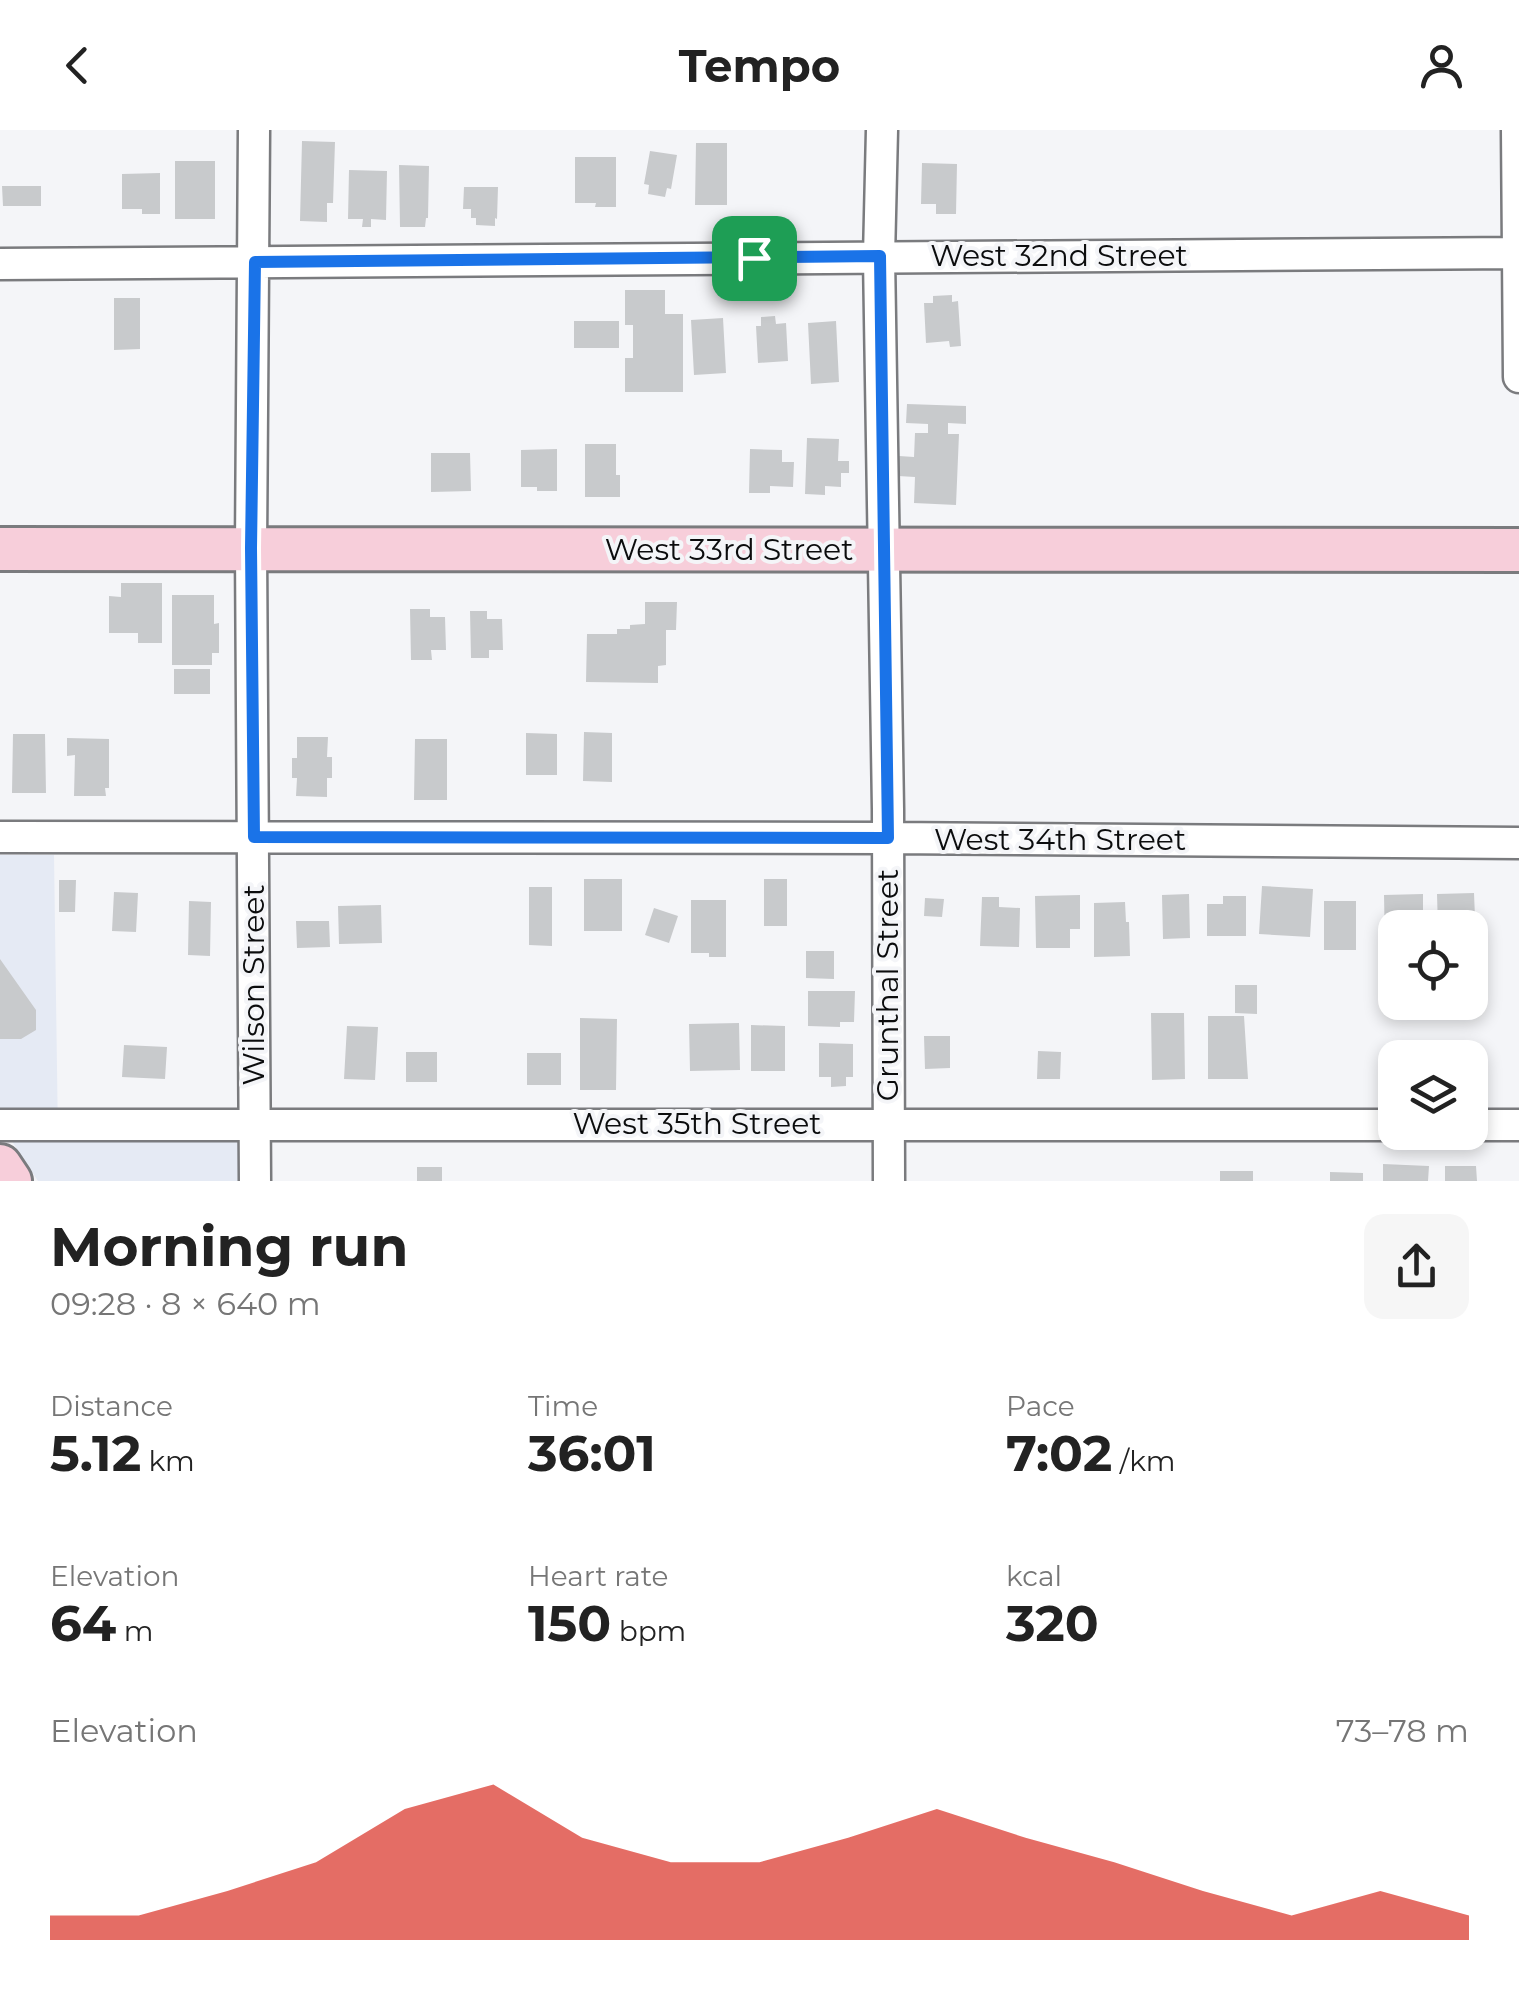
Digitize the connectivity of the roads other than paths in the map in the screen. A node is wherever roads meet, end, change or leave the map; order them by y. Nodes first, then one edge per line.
1 (254, 130) edge
2 (882, 130) edge
3 (1517, 130) edge
4 (1518, 253) edge
5 (880, 256) junction
6 (255, 262) junction
7 (0, 264) edge
8 (1519, 377) edge
9 (251, 548) junction
10 (0, 549) edge
11 (884, 550) junction
12 (1519, 550) edge
13 (0, 837) edge
14 (254, 837) junction
15 (888, 838) junction
16 (1519, 843) edge
17 (254, 1124) junction
18 (889, 1124) junction
19 (1378, 1124) edge
20 (1488, 1124) edge
21 (0, 1125) edge
22 (1519, 1125) edge
23 (0, 1166) edge
24 (10, 1181) edge
25 (254, 1181) edge
26 (890, 1181) edge

1 - 6 street, Wilson Street
2 - 5 street, Grunthal Street
3 - 4 street
4 - 5 street, West 32nd Street
4 - 8 street
5 - 6 street, West 32nd Street
5 - 11 street, Grunthal Street
6 - 7 street, West 32nd Street
6 - 9 street, Wilson Street
9 - 10 street, West 33rd Street
9 - 11 street, West 33rd Street
9 - 14 street, Wilson Street
11 - 12 street, West 33rd Street
11 - 15 street, Grunthal Street
13 - 14 street, West 34th Street
14 - 15 street, West 34th Street
14 - 17 street, Wilson Street
15 - 16 street, West 34th Street
15 - 18 street, Grunthal Street
17 - 18 street, West 35th Street
17 - 21 street, West 35th Street
17 - 25 street, Wilson Street
18 - 19 street, West 35th Street
18 - 26 street, Grunthal Street
20 - 22 street
23 - 24 street

